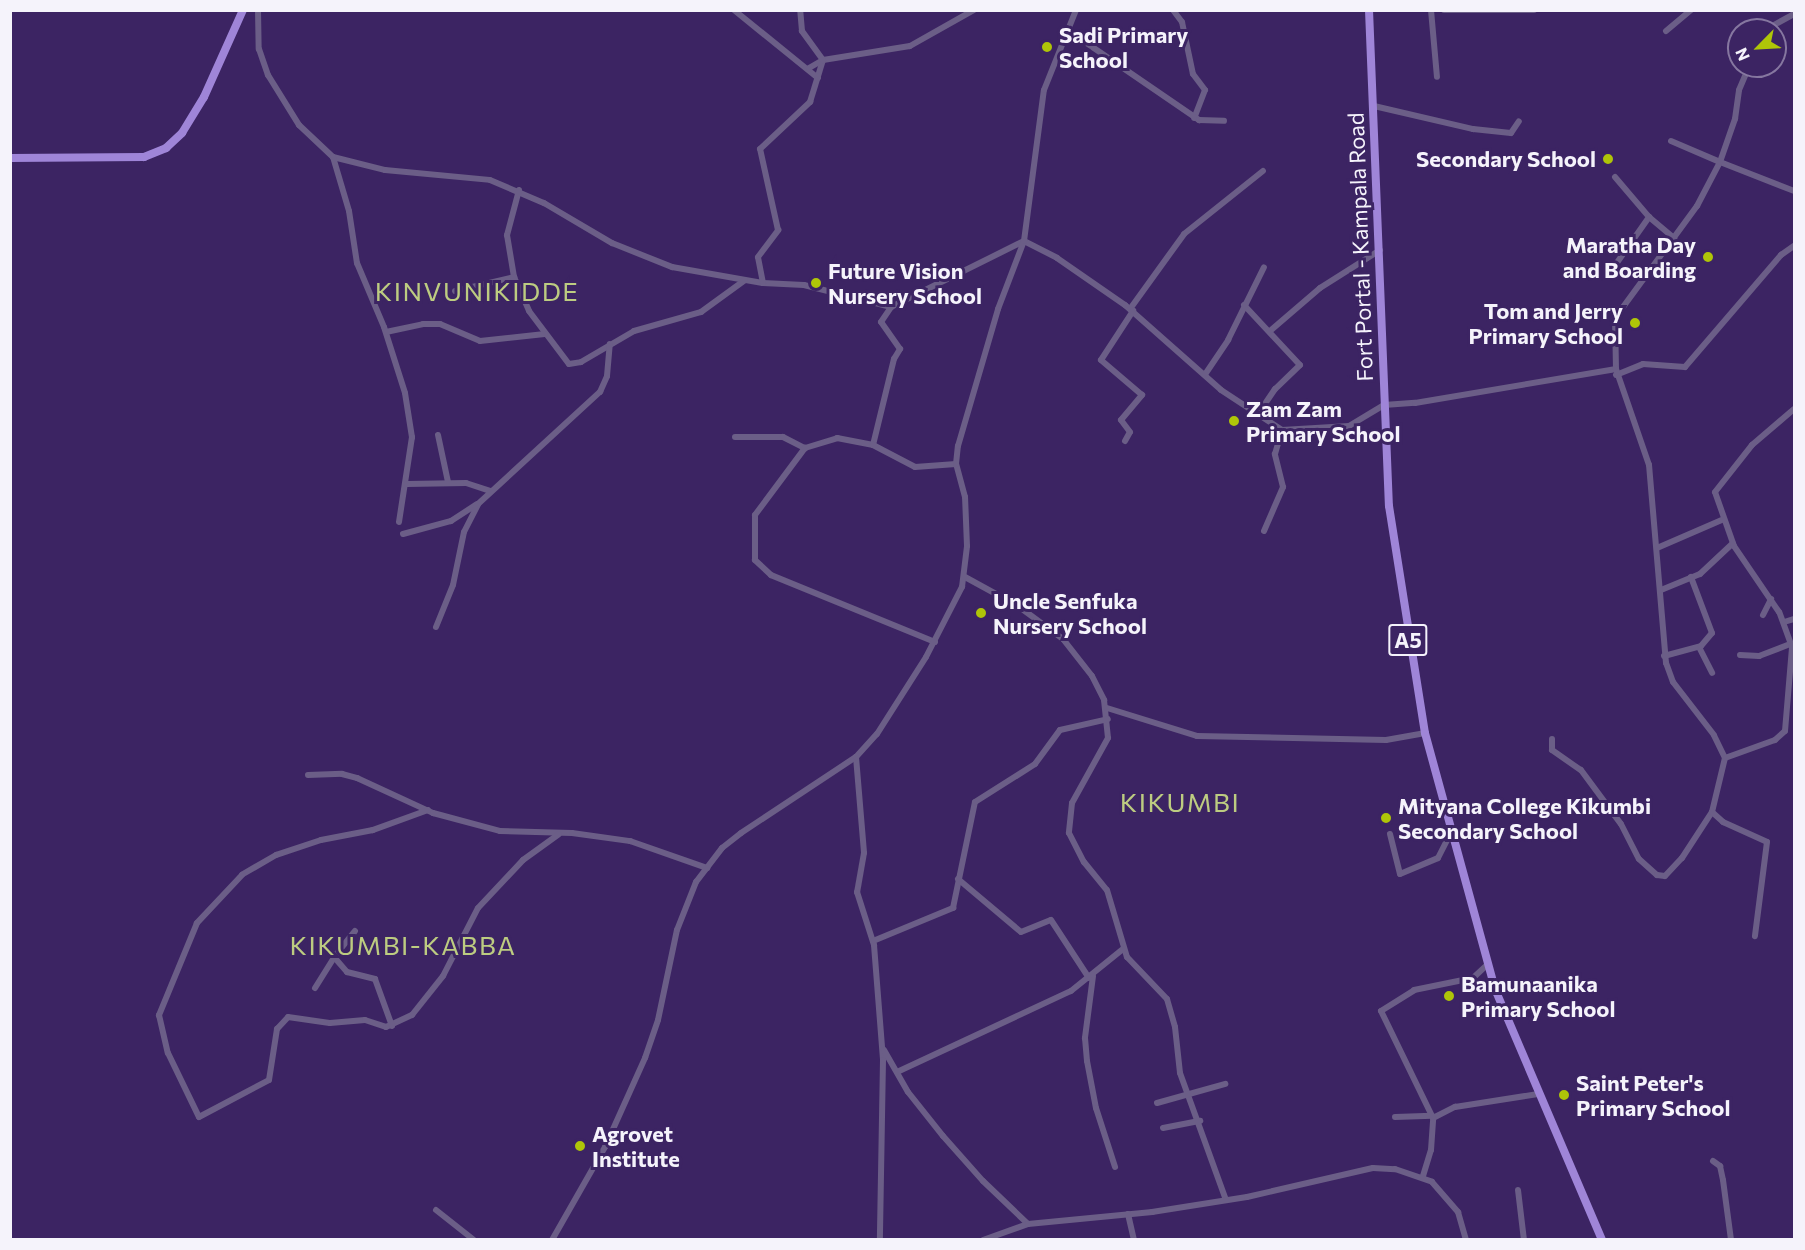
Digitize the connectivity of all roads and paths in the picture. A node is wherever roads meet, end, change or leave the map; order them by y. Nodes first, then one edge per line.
1 (243, 10) edge
2 (258, 10) edge
3 (734, 10) edge
4 (800, 10) edge
5 (975, 10) edge
6 (1076, 10) edge
7 (1173, 10) edge
8 (1369, 10) edge
9 (1431, 10) edge
10 (1444, 10) edge
11 (1534, 10) edge
12 (1691, 10) edge
13 (1069, 31) junction
14 (1666, 31) dead end
15 (823, 60) junction
16 (809, 68) junction
17 (1437, 77) dead end
18 (818, 78) junction
19 (1744, 78) edge
20 (1374, 106) junction
21 (1194, 117) junction
22 (1224, 121) dead end
23 (1519, 121) dead end
24 (1671, 141) dead end
25 (333, 156) junction
26 (10, 158) edge
27 (1720, 162) junction
28 (1263, 171) dead end
29 (1615, 177) dead end
30 (519, 190) junction
31 (1794, 191) edge
32 (1649, 218) junction
33 (1674, 238) junction
34 (1024, 241) junction
35 (1794, 246) edge
36 (1380, 250) junction
37 (1264, 267) dead end
38 (1610, 274) dead end
39 (514, 277) junction
40 (745, 280) junction
41 (763, 283) junction
42 (455, 291) dead end
43 (1244, 305) junction
44 (891, 307) junction
45 (1132, 310) junction
46 (1269, 331) junction
47 (386, 332) junction
48 (545, 334) junction
49 (610, 344) junction
50 (1616, 372) junction
51 (1206, 373) junction
52 (1384, 405) junction
53 (1794, 409) edge
54 (1259, 413) junction
55 (1282, 429) junction
56 (438, 435) dead end
57 (735, 437) dead end
58 (1125, 441) dead end
59 (873, 445) junction
60 (805, 448) junction
61 (956, 464) junction
62 (448, 482) junction
63 (407, 484) junction
64 (491, 491) junction
65 (478, 504) junction
66 (1724, 519) junction
67 (399, 522) dead end
68 (1264, 531) dead end
69 (403, 534) dead end
70 (1733, 543) junction
71 (1657, 548) junction
72 (965, 577) junction
73 (1691, 577) junction
74 (1660, 590) junction
75 (1771, 599) junction
76 (1763, 615) dead end
77 (1794, 619) edge
78 (1784, 622) junction
79 (436, 627) dead end
80 (934, 642) junction
81 (1791, 644) junction
82 (1699, 647) junction
83 (1740, 655) dead end
84 (1664, 656) junction
85 (1712, 673) dead end
86 (1107, 708) junction
87 (1108, 719) junction
88 (1425, 733) junction
89 (1552, 739) dead end
90 (856, 757) junction
91 (1725, 758) junction
92 (308, 775) dead end
93 (428, 810) junction
94 (1712, 812) junction
95 (559, 834) junction
96 (1390, 834) dead end
97 (1450, 834) junction
98 (707, 868) junction
99 (958, 879) junction
100 (355, 931) dead end
101 (1755, 936) dead end
102 (873, 941) junction
103 (1123, 949) junction
104 (333, 957) junction
105 (1488, 964) junction
106 (1091, 977) junction
107 (315, 988) dead end
108 (392, 1026) junction
109 (881, 1046) junction
110 (897, 1072) junction
111 (1225, 1084) dead end
112 (1538, 1094) junction
113 (1190, 1095) junction
114 (1157, 1103) dead end
115 (1395, 1117) dead end
116 (1433, 1117) junction
117 (1200, 1121) junction
118 (1163, 1128) dead end
119 (1713, 1161) dead end
120 (1115, 1167) dead end
121 (1423, 1176) junction
122 (1518, 1190) dead end
123 (1226, 1200) junction
124 (436, 1210) dead end
125 (1128, 1214) junction
126 (1028, 1224) junction
127 (474, 1239) edge
128 (552, 1239) edge
129 (880, 1239) edge
130 (983, 1239) edge
131 (1134, 1239) edge
132 (1466, 1239) edge
133 (1524, 1239) edge
134 (1602, 1239) edge
135 (1731, 1239) edge

1 - 26 main road
2 - 25 street
3 - 16 street
4 - 15 street
5 - 15 street
6 - 13 street
7 - 21 street
8 - 20 main road, Fort Portal - Kampala Road / A5
9 - 17 street
10 - 11 street
12 - 14 street
13 - 21 street
13 - 34 street
15 - 16 street
15 - 18 street
16 - 18 street
18 - 41 street
19 - 27 street
20 - 23 street
20 - 36 main road, Fort Portal - Kampala Road / A5
21 - 22 street
24 - 27 street
25 - 30 street
25 - 47 street
27 - 31 street
27 - 33 street
28 - 45 street
29 - 32 street
30 - 39 street
30 - 40 street
32 - 33 street
32 - 38 street
33 - 50 street
34 - 44 street
34 - 45 street
34 - 61 street
35 - 50 street
36 - 46 street
36 - 52 main road, Fort Portal - Kampala Road / A5
37 - 43 street
39 - 42 street
39 - 48 street
40 - 41 street
40 - 49 street
41 - 44 street
43 - 46 street
43 - 51 street
44 - 59 street
45 - 51 street
45 - 58 street
46 - 54 street
47 - 48 street
47 - 63 street
48 - 49 street
49 - 64 street
50 - 52 street
50 - 71 street
51 - 54 street
52 - 55 street
52 - 88 main road, Fort Portal - Kampala Road / A5
53 - 66 street
54 - 55 street
55 - 68 street
56 - 62 street
57 - 60 street
59 - 60 street
59 - 61 street
60 - 80 street
61 - 72 street
62 - 63 street
62 - 64 street
63 - 67 street
64 - 65 street
65 - 69 street
65 - 79 street
66 - 70 street
66 - 71 street
70 - 73 street
70 - 75 street
71 - 74 street
72 - 80 street
72 - 86 street
73 - 74 street
73 - 82 street
74 - 84 street
75 - 76 street
75 - 78 street
77 - 78 street
78 - 81 street
80 - 90 street
81 - 83 street
81 - 91 street
82 - 84 street
82 - 85 street
84 - 91 street
86 - 87 street
86 - 88 street
87 - 99 street
87 - 103 street
88 - 97 main road, Fort Portal - Kampala Road / A5
89 - 94 street
90 - 98 street
90 - 102 street
91 - 94 street
92 - 93 street
93 - 95 street
93 - 108 street
94 - 101 street
95 - 98 street
95 - 108 street
96 - 97 street
97 - 105 main road, Fort Portal - Kampala Road / A5
98 - 128 street
99 - 102 street
99 - 106 street
100 - 104 street
102 - 109 street
103 - 106 street
103 - 113 street
104 - 107 street
104 - 108 street
105 - 112 main road, Fort Portal - Kampala Road / A5
105 - 116 street
106 - 110 street
106 - 120 street
109 - 110 street
109 - 129 street
110 - 126 street
111 - 113 street
112 - 116 street
112 - 134 main road, Fort Portal - Kampala Road / A5
113 - 114 street
113 - 117 street
115 - 116 street
116 - 121 street
117 - 118 street
117 - 123 street
119 - 135 street
121 - 123 street
121 - 132 street
122 - 133 street
123 - 125 street
124 - 127 street
125 - 126 street
125 - 131 street
126 - 130 street

